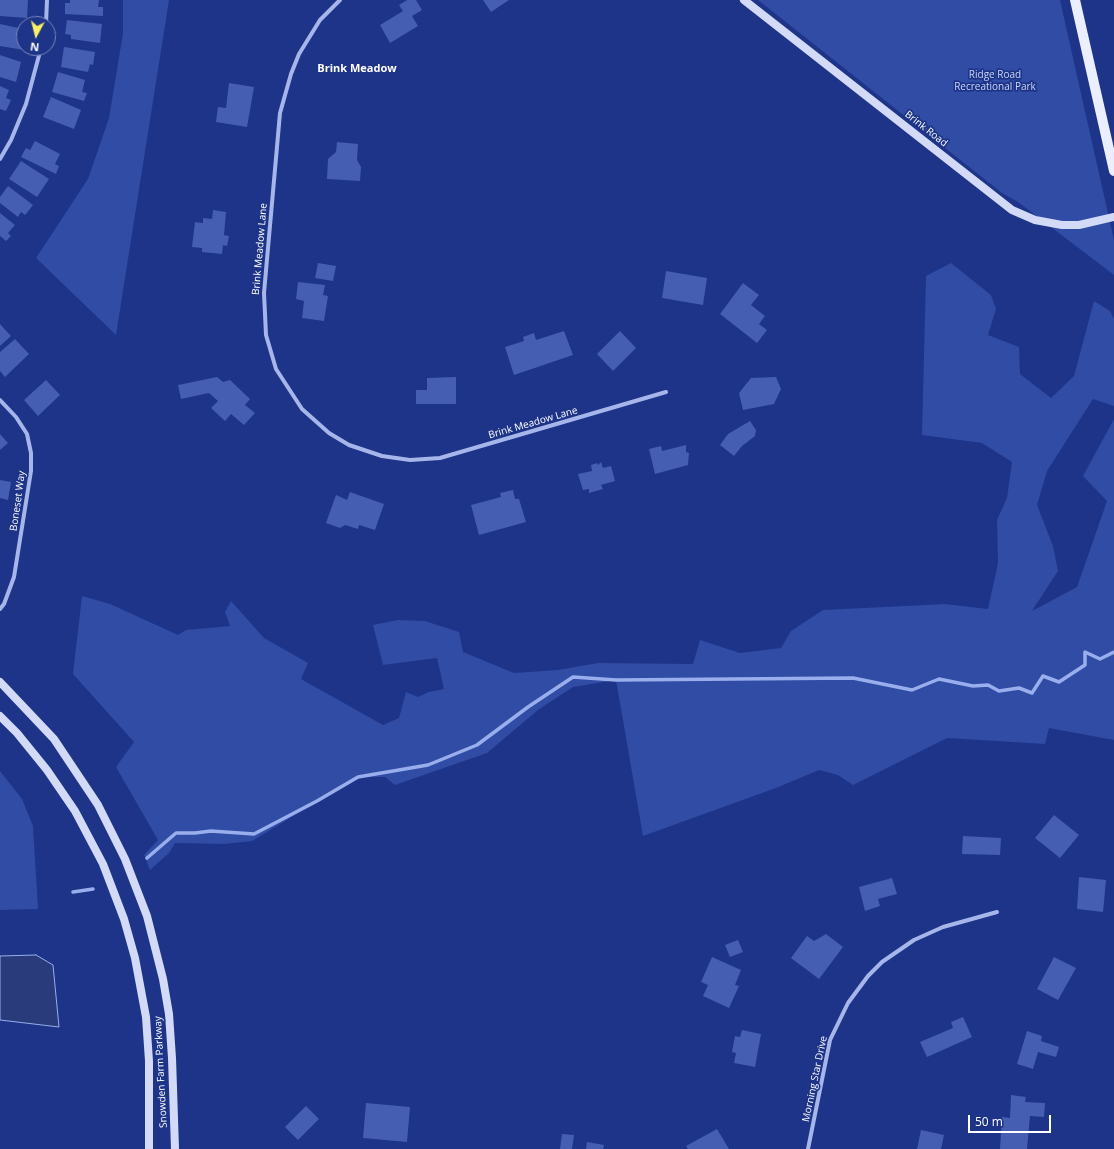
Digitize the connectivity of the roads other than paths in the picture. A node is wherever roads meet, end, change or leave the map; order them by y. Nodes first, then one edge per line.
1 (47, 0) edge
2 (340, 0) edge
3 (744, 0) edge
4 (1075, 0) edge
5 (46, 16) edge
6 (40, 56) edge
7 (0, 159) edge
8 (1114, 171) edge
9 (1114, 218) edge
10 (666, 392) dead end
11 (0, 400) edge
12 (0, 609) edge
13 (0, 682) edge
14 (0, 716) edge
15 (997, 912) dead end
16 (149, 1149) edge
17 (175, 1149) edge
18 (808, 1149) edge

1 - 5 street
2 - 10 street, Brink Meadow Lane
3 - 9 main road, Brink Road
4 - 8 main road
6 - 7 street
11 - 12 street, Boneset Way
13 - 17 main road, Snowden Farm Parkway
14 - 16 main road, Snowden Farm Parkway
15 - 18 street, Morning Star Drive

